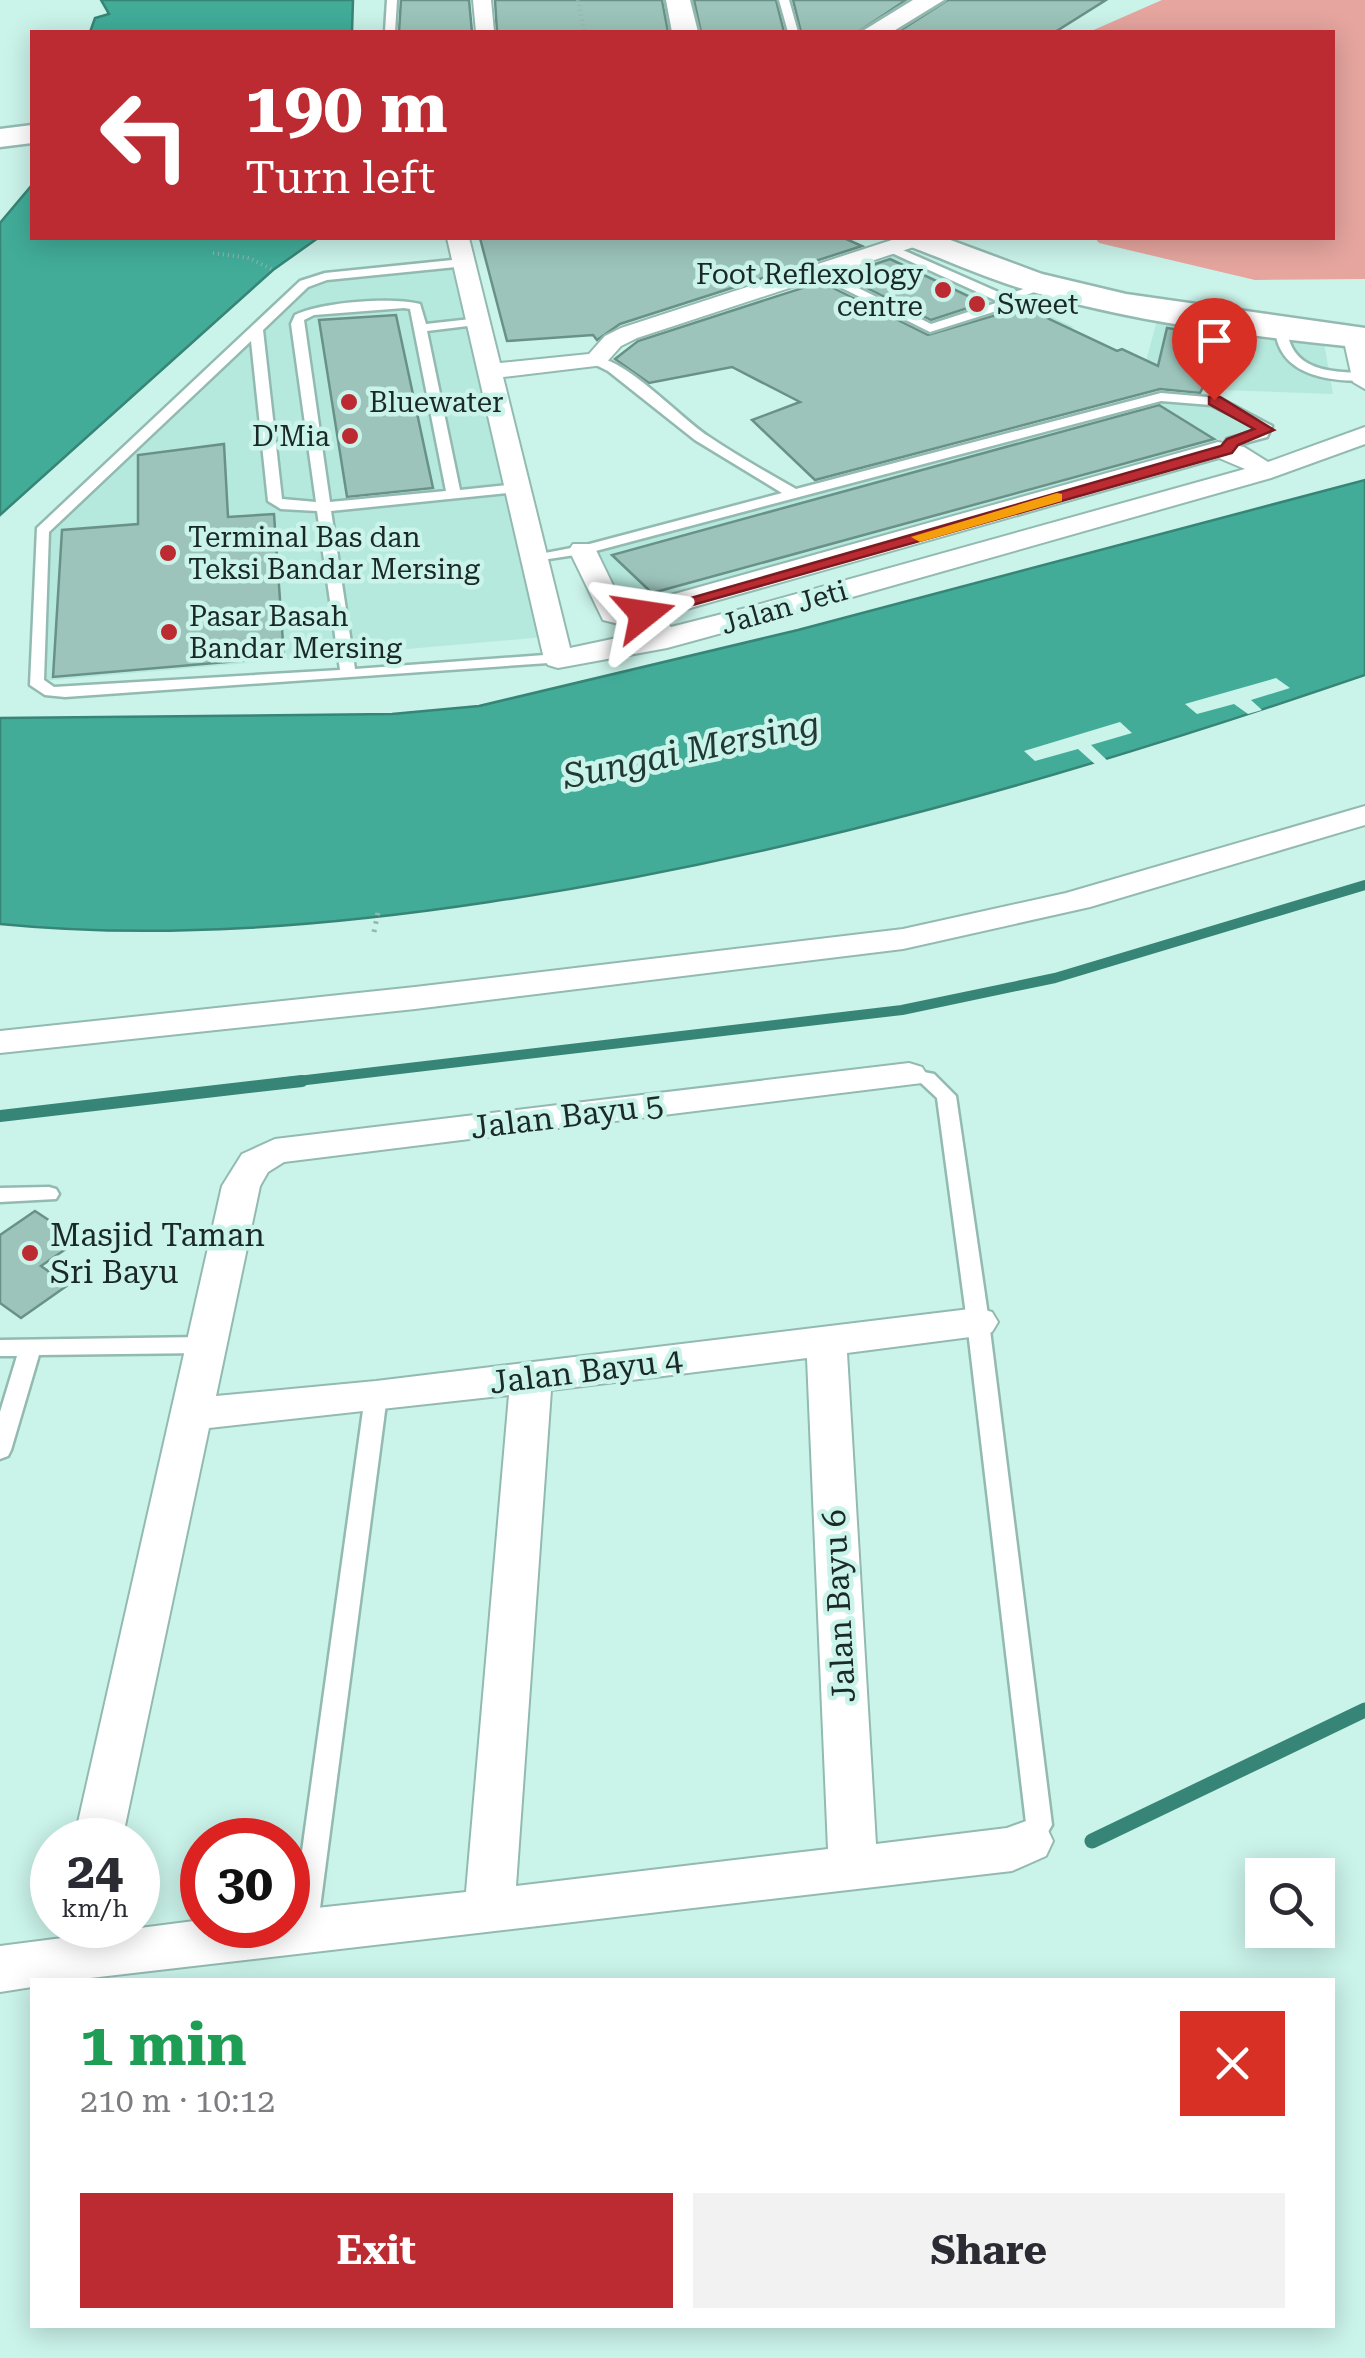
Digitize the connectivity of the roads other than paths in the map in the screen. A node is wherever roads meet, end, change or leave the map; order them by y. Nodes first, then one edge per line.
1 (392, 0) edge
2 (482, 0) edge
3 (678, 0) edge
4 (784, 0) edge
5 (932, 0) edge
6 (390, 30) edge
7 (485, 30) edge
8 (684, 30) edge
9 (792, 30) edge
10 (878, 30) edge
11 (960, 240) edge
12 (907, 241) edge
13 (460, 250) edge
14 (814, 271) junction
15 (1046, 286) junction
16 (1004, 299) junction
17 (476, 321) junction
18 (256, 327) junction
19 (422, 328) junction
20 (1282, 330) junction
21 (1362, 334) edge
22 (596, 360) junction
23 (488, 371) junction
24 (1364, 379) edge
25 (1365, 436) edge
26 (1227, 450) junction
27 (1262, 469) junction
28 (516, 488) junction
29 (454, 494) junction
30 (795, 495) junction
31 (326, 507) junction
32 (584, 550) junction
33 (534, 559) junction
34 (644, 614) junction
35 (667, 639) junction
36 (558, 659) junction
37 (348, 674) junction
38 (1365, 815) edge
39 (0, 1042) edge
40 (909, 1075) joint
41 (49, 1194) dead end
42 (0, 1195) edge
43 (978, 1322) junction
44 (826, 1342) junction
45 (203, 1345) junction
46 (0, 1348) edge
47 (30, 1348) junction
48 (531, 1378) junction
49 (376, 1396) junction
50 (192, 1414) junction
51 (0, 1450) edge
52 (103, 1818) edge
53 (1028, 1841) joint
54 (853, 1870) junction
55 (310, 1886) edge
56 (489, 1912) junction
57 (310, 1930) edge
58 (56, 1948) edge
59 (0, 1968) edge

1 - 6 lane
2 - 7 street
3 - 8 street
4 - 9 lane
5 - 10 street
11 - 21 highway
12 - 14 street
12 - 15 highway
12 - 16 lane
13 - 17 street
13 - 18 lane
14 - 16 lane
14 - 22 street
15 - 16 lane
15 - 20 highway
17 - 19 lane
17 - 23 street
18 - 31 lane
18 - 37 lane
19 - 29 lane
19 - 31 lane
20 - 21 highway
20 - 24 lane
21 - 24 street
22 - 23 street
22 - 30 lane
23 - 28 street
25 - 27 street, Jalan Jeti
26 - 27 street
26 - 30 lane
26 - 34 street
27 - 35 street, Jalan Jeti
28 - 29 lane
28 - 33 street
29 - 31 lane
30 - 32 lane
31 - 37 lane
32 - 33 lane
32 - 34 street
33 - 36 street
34 - 35 street
35 - 36 street, Jalan Jeti
36 - 37 lane
38 - 39 street
40 - 43 lane
40 - 45 street, Jalan Bayu 5
41 - 42 lane
43 - 44 street, Jalan Bayu 4
43 - 53 lane
44 - 48 street, Jalan Bayu 4
44 - 54 street, Jalan Bayu 6
45 - 47 lane
45 - 50 street
46 - 47 lane
47 - 51 lane
48 - 49 street, Jalan Bayu 4
48 - 56 street
49 - 50 street, Jalan Bayu 4
49 - 55 lane
50 - 52 street
53 - 54 street
54 - 56 street
56 - 57 street
58 - 59 street

